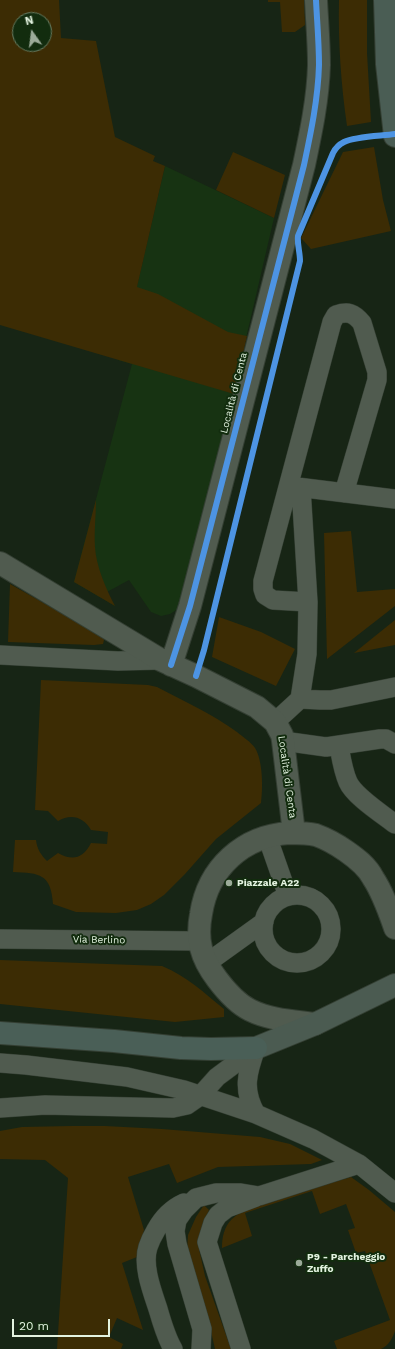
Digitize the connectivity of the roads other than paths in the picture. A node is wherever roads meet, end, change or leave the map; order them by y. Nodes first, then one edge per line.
1 (316, 0) edge
2 (385, 0) edge
3 (395, 136) edge
4 (294, 487) junction
5 (344, 493) junction
6 (395, 499) edge
7 (0, 563) edge
8 (308, 602) junction
9 (0, 655) edge
10 (166, 662) junction
11 (395, 687) edge
12 (300, 699) junction
13 (279, 731) junction
14 (395, 744) edge
15 (339, 746) junction
16 (395, 824) edge
17 (294, 833) junction
18 (268, 836) junction
19 (288, 896) junction
20 (264, 922) junction
21 (395, 928) edge
22 (0, 939) edge
23 (199, 941) junction
24 (207, 963) junction
25 (395, 985) edge
26 (315, 1024) junction
27 (0, 1033) edge
28 (256, 1048) junction
29 (0, 1063) edge
30 (200, 1096) junction
31 (0, 1108) edge
32 (256, 1114) junction
33 (359, 1164) junction
34 (395, 1193) edge
35 (259, 1196) junction
36 (196, 1198) junction
37 (170, 1345) edge
38 (201, 1349) edge
39 (241, 1349) edge

1 - 10 street, Località di Centa
2 - 3 highway
4 - 5 lane
4 - 5 lane
4 - 8 lane
4 - 8 lane
5 - 6 lane
7 - 10 street, Località di Centa
8 - 12 lane
9 - 10 lane
10 - 13 street, Località di Centa
11 - 12 lane
12 - 13 lane
13 - 15 lane
13 - 17 street, Località di Centa
14 - 15 lane
15 - 16 lane
17 - 18 street
17 - 21 street
18 - 19 lane
18 - 23 street
19 - 20 lane
19 - 20 lane
20 - 24 lane
22 - 23 lane, Via Berlino
23 - 24 street
24 - 26 street
25 - 26 main road
26 - 28 main road
27 - 28 highway
28 - 30 lane
28 - 32 lane
29 - 30 lane
30 - 31 lane
30 - 32 lane
32 - 33 lane
33 - 34 lane
33 - 35 lane
35 - 36 lane
35 - 39 lane
36 - 37 lane
36 - 38 lane

